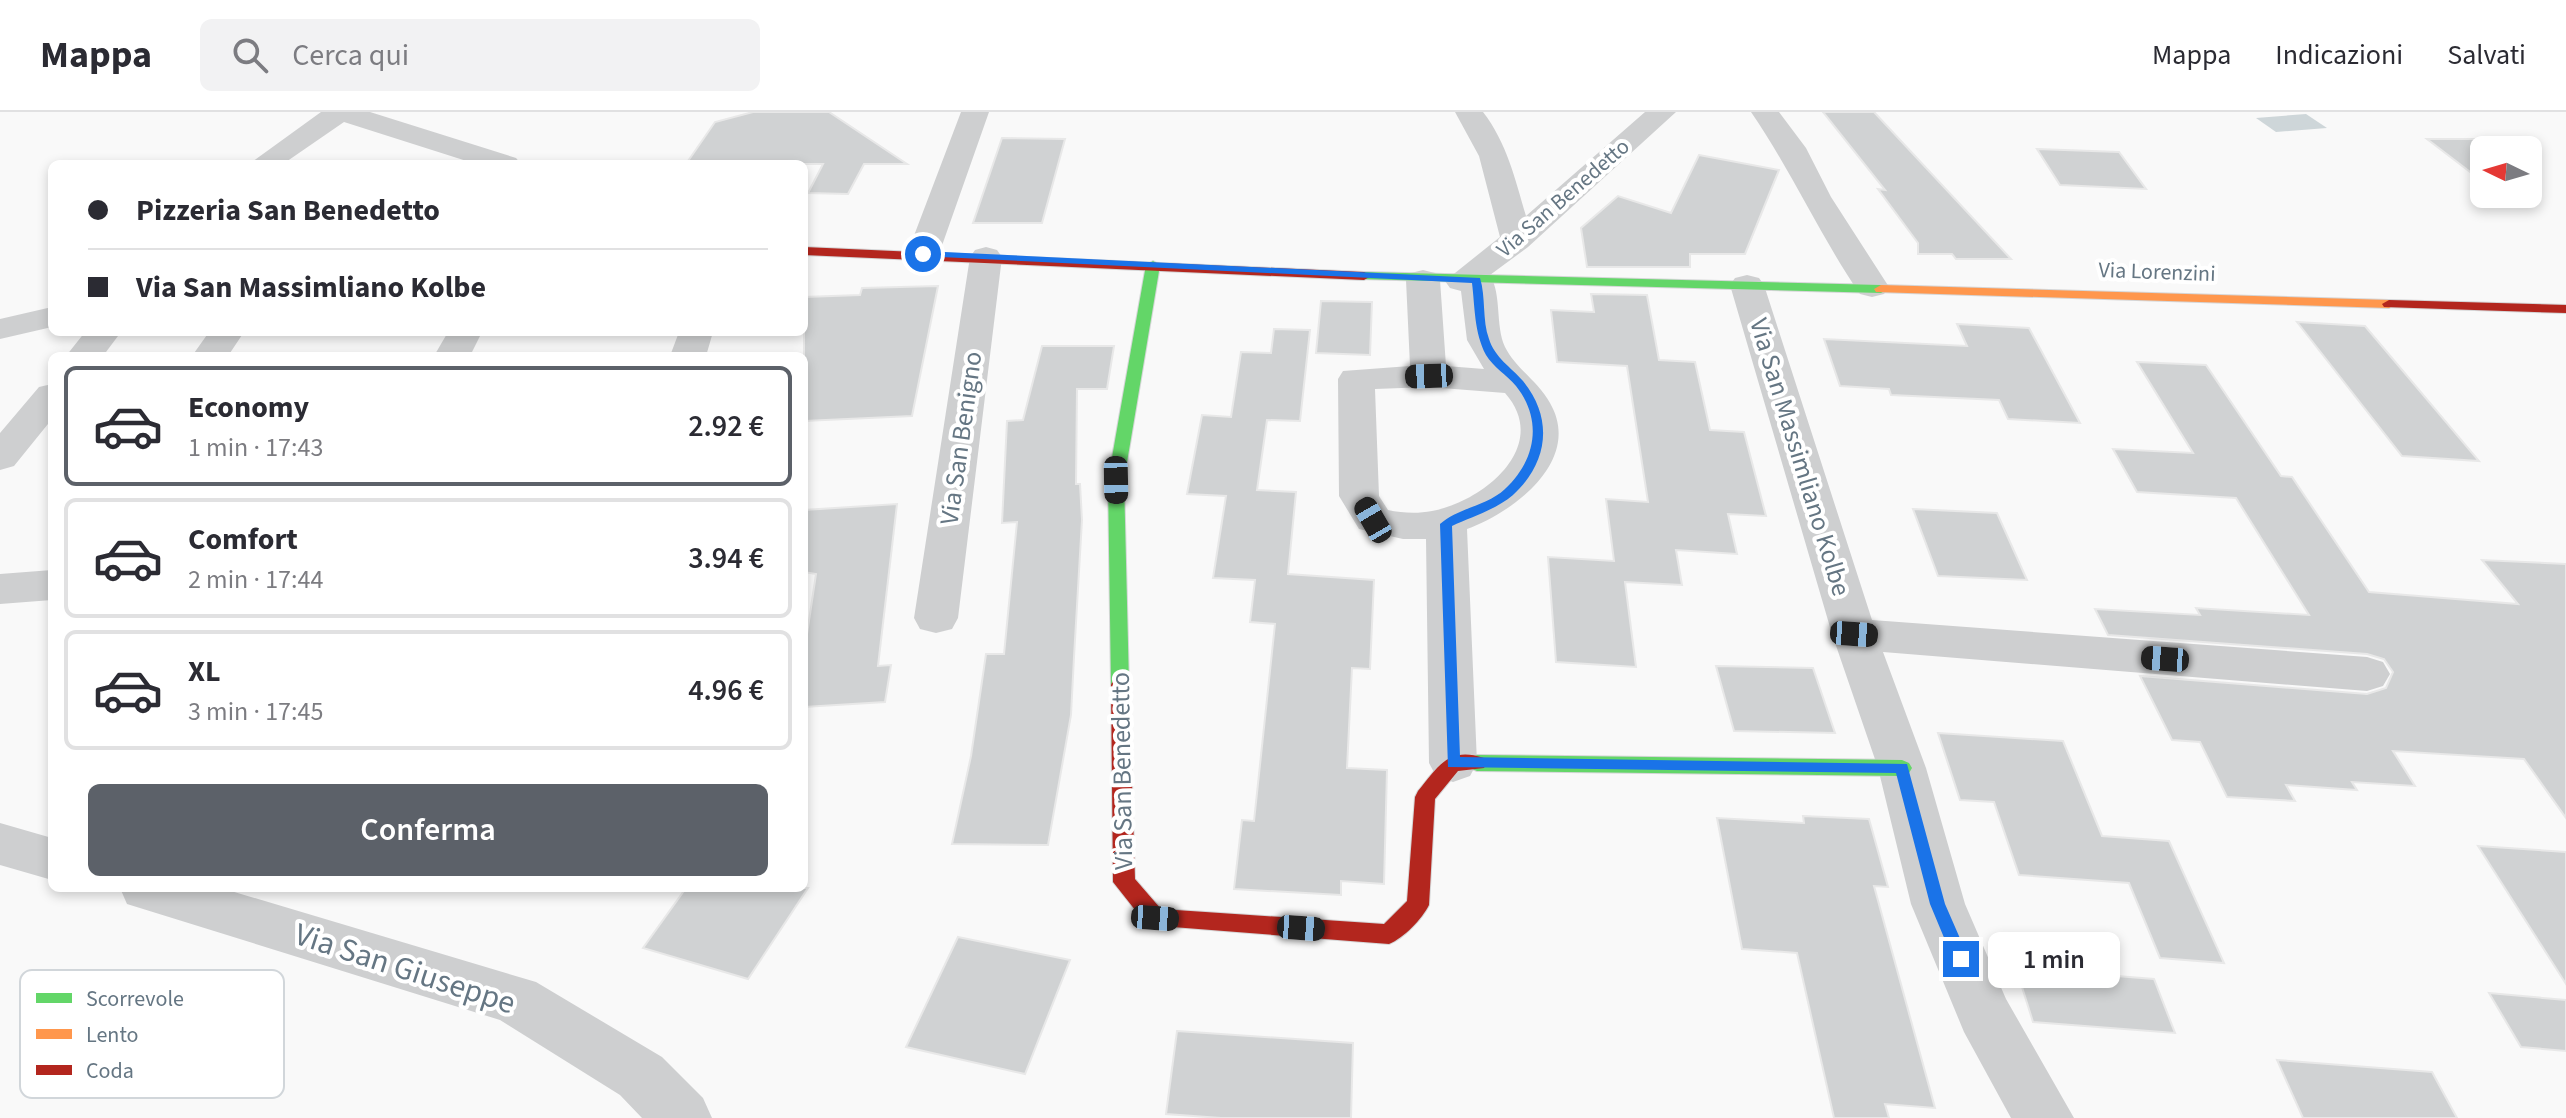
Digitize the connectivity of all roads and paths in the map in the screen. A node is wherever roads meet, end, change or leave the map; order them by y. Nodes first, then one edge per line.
1 (340, 112) edge
2 (975, 112) edge
3 (1469, 112) edge
4 (1662, 112) edge
5 (1765, 112) edge
6 (270, 160) edge
7 (493, 160) edge
8 (1517, 240) junction
9 (808, 251) edge
10 (923, 254) junction
11 (986, 257) junction
12 (1153, 265) junction
13 (1423, 280) junction
14 (1480, 280) junction
15 (1747, 285) junction
16 (1872, 287) junction
17 (2566, 309) edge
18 (48, 318) edge
19 (0, 329) edge
20 (101, 336) edge
21 (87, 352) edge
22 (1429, 376) junction
23 (1519, 383) junction
24 (48, 400) edge
25 (0, 458) edge
26 (1446, 524) junction
27 (48, 585) edge
28 (0, 589) edge
29 (936, 618) dead end
30 (1854, 634) junction
31 (2367, 674) dead end
32 (1453, 763) junction
33 (1902, 768) junction
34 (0, 844) edge
35 (48, 858) edge
36 (159, 892) edge
37 (682, 1118) edge
38 (2044, 1118) edge

1 - 6 street
1 - 7 street
2 - 10 street
3 - 8 street
4 - 8 street, Via San Benedetto
5 - 16 street
8 - 14 street, Via San Benedetto
9 - 10 street
10 - 11 street
11 - 12 street
11 - 29 street, Via San Benigno
12 - 13 street
12 - 32 street, Via San Benedetto
13 - 14 street
13 - 22 street
14 - 15 street, Via Lorenzini
14 - 23 street
15 - 16 street, Via Lorenzini
15 - 30 street, Via San Massimliano Kolbe
16 - 17 street, Via Lorenzini
18 - 19 street
20 - 21 street
22 - 23 street
22 - 26 street
23 - 26 street
24 - 25 street
26 - 32 street
27 - 28 street
30 - 31 street
30 - 33 street, Via San Massimliano Kolbe
32 - 33 street
33 - 38 street, Via San Massimliano Kolbe
34 - 35 street
36 - 37 street, Via San Giuseppe

